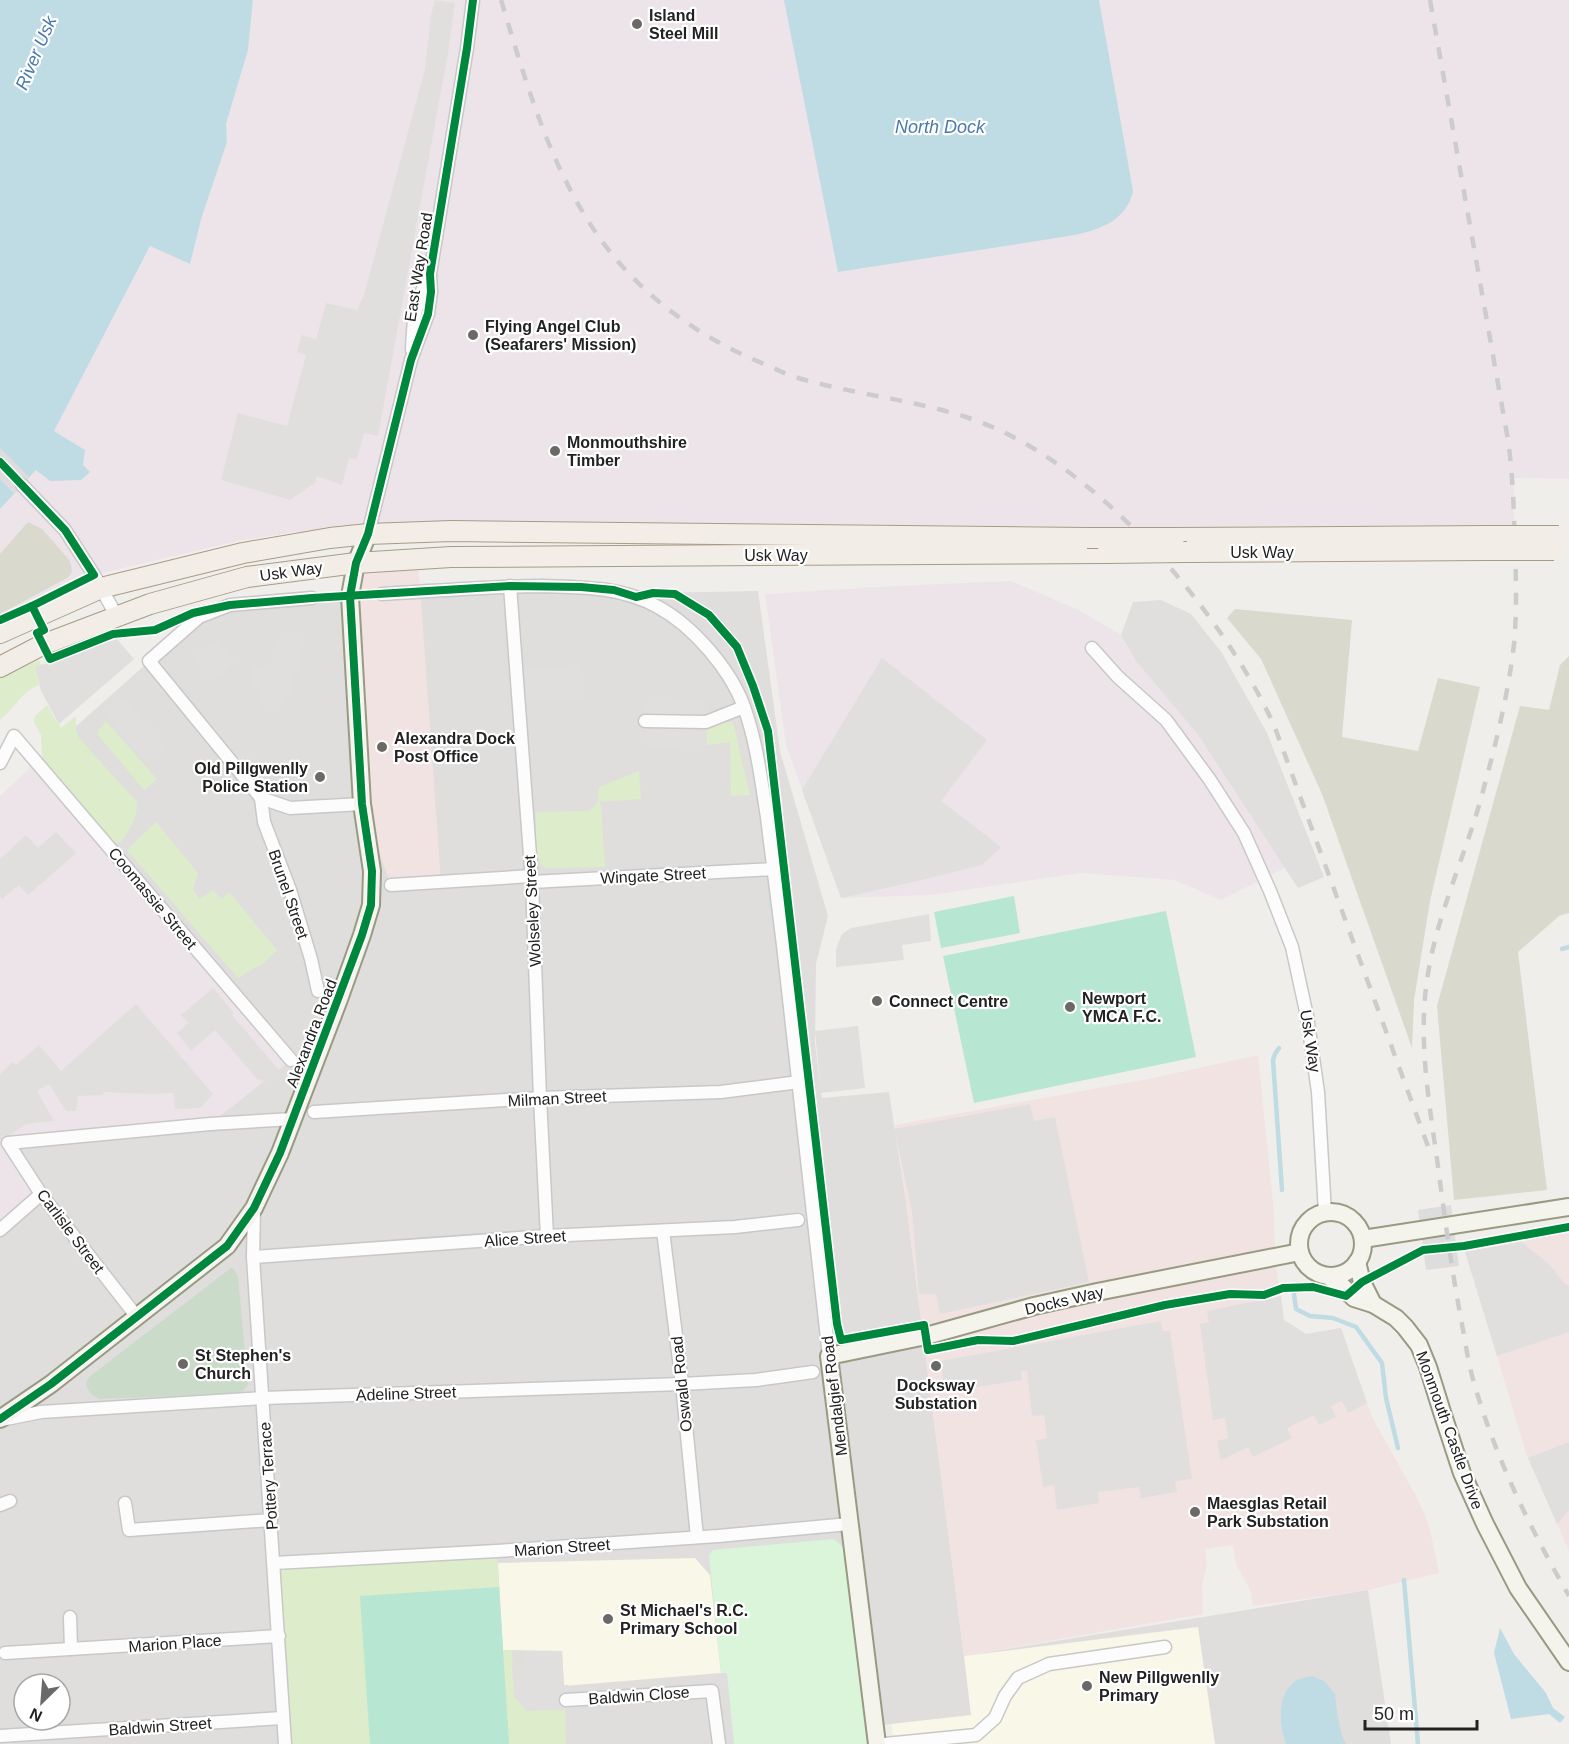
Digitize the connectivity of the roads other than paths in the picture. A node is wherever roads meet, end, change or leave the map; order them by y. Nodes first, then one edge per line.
1 (473, 0) edge
2 (22, 485) dead end
3 (368, 534) junction
4 (1563, 543) edge
5 (1180, 545) junction
6 (356, 563) junction
7 (510, 586) junction
8 (101, 588) junction
9 (382, 594) dead end
10 (312, 598) dead end
11 (117, 617) junction
12 (0, 633) edge
13 (1092, 648) dead end
14 (0, 667) edge
15 (744, 707) junction
16 (645, 721) dead end
17 (0, 763) edge
18 (261, 798) junction
19 (362, 804) junction
20 (774, 869) junction
21 (532, 879) junction
22 (391, 885) dead end
23 (318, 991) dead end
24 (291, 1060) dead end
25 (799, 1082) junction
26 (540, 1098) junction
27 (314, 1112) dead end
28 (293, 1119) junction
29 (41, 1194) junction
30 (1569, 1207) edge
31 (254, 1208) junction
32 (1325, 1213) junction
33 (798, 1220) dead end
34 (0, 1230) edge
35 (663, 1232) junction
36 (547, 1236) junction
37 (1363, 1239) junction
38 (1300, 1252) junction
39 (253, 1257) junction
40 (1357, 1262) junction
41 (1328, 1276) junction
42 (1373, 1304) junction
43 (137, 1317) junction
44 (829, 1356) junction
45 (813, 1372) dead end
46 (682, 1384) junction
47 (263, 1398) junction
48 (0, 1420) edge
49 (125, 1503) dead end
50 (271, 1520) junction
51 (849, 1524) junction
52 (697, 1538) junction
53 (274, 1563) junction
54 (70, 1617) dead end
55 (279, 1636) junction
56 (1165, 1647) dead end
57 (72, 1649) junction
58 (5, 1653) dead end
59 (1569, 1662) edge
60 (566, 1700) dead end
61 (284, 1718) junction
62 (0, 1736) edge
63 (285, 1744) edge
64 (719, 1744) edge
65 (877, 1744) edge
66 (885, 1744) edge

1 - 3 street, East Way Road
2 - 8 street
3 - 5 main road, Usk Way, bridge
3 - 6 street, Alexandra Road
3 - 8 main road, Usk Way
4 - 5 main road, Usk Way, bridge
5 - 6 main road, Usk Way, bridge
6 - 11 main road, Usk Way
6 - 19 street, Alexandra Road
7 - 9 street, Mendalgief Road
7 - 15 street, Mendalgief Road
7 - 21 street, Wolseley Street
8 - 11 street
8 - 12 main road, Usk Way
10 - 18 street, Brunel Street
11 - 14 main road, Usk Way
13 - 32 street, Usk Way
15 - 16 street
15 - 20 street, Mendalgief Road
17 - 24 street, Coomassie Street
18 - 19 street
18 - 23 street, Brunel Street
19 - 28 street, Alexandra Road
20 - 21 street, Wingate Street
20 - 25 street, Mendalgief Road
21 - 22 street, Wingate Street
21 - 26 street, Wolseley Street
25 - 26 street, Milman Street
25 - 44 street, Mendalgief Road
26 - 27 street, Milman Street
26 - 36 street, Wolseley Street
28 - 29 street, Carlisle Street
28 - 31 street, Alexandra Road
29 - 34 street
29 - 43 street, Carlisle Street
30 - 37 street
31 - 39 street, Pottery Terrace
31 - 43 street, Alexandra Road
32 - 37 street
32 - 38 street
33 - 35 street, Alice Street
35 - 36 street, Alice Street
35 - 46 street, Oswald Road
36 - 39 street, Alice Street
37 - 40 street
38 - 41 street
38 - 44 street, Docks Way
39 - 47 street, Pottery Terrace
40 - 41 street
40 - 42 street
41 - 42 street, Monmouth Castle Drive
42 - 59 street, Monmouth Castle Drive
43 - 48 street, Alexandra Road
44 - 51 street, Mendalgief Road
45 - 46 street, Adeline Street
46 - 47 street, Adeline Street
46 - 52 street, Oswald Road
47 - 48 street, Adeline Street
47 - 50 street, Pottery Terrace
49 - 50 street
50 - 53 street, Pottery Terrace
51 - 52 street, Marion Street
51 - 65 street, Mendalgief Road
52 - 53 street, Marion Street
53 - 55 street, Pottery Terrace
54 - 57 street
55 - 57 street, Marion Place
55 - 61 street, Pottery Terrace
56 - 66 street
57 - 58 street, Marion Place
60 - 64 street, Baldwin Close
61 - 62 street, Baldwin Street
61 - 63 street, Pottery Terrace

